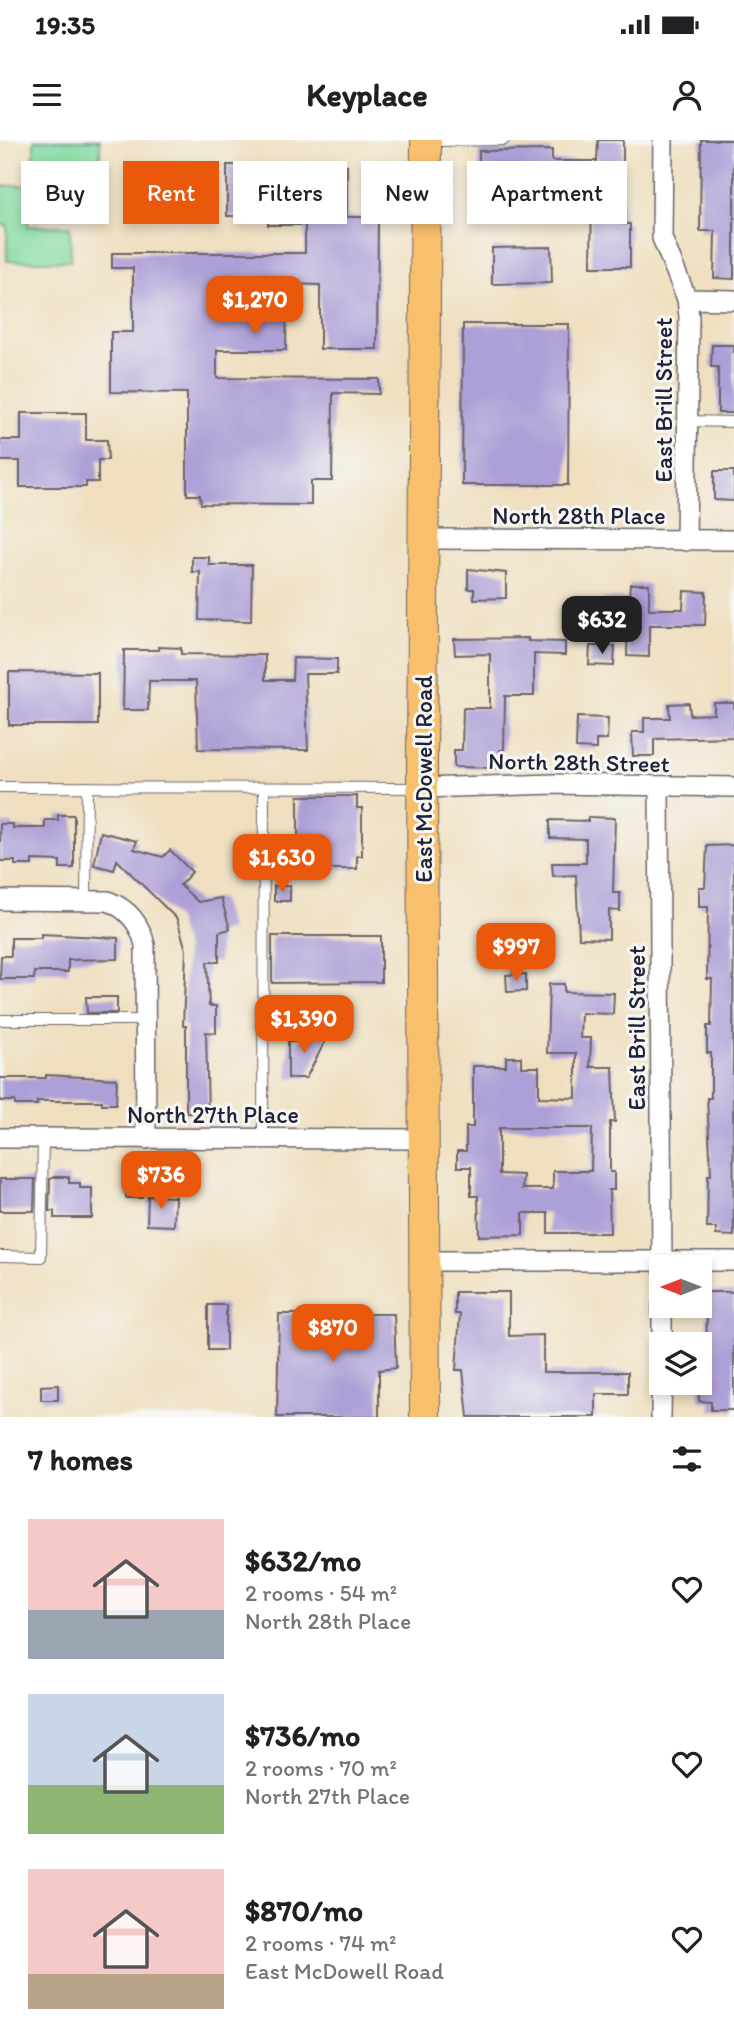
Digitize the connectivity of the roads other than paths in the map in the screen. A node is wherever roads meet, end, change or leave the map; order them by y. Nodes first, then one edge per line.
1 (426, 140) edge
2 (505, 140) edge
3 (663, 140) edge
4 (687, 299) junction
5 (734, 300) edge
6 (687, 421) junction
7 (734, 422) edge
8 (424, 539) junction
9 (734, 540) edge
10 (686, 541) junction
11 (0, 787) edge
12 (87, 787) junction
13 (734, 787) edge
14 (264, 788) junction
15 (422, 788) junction
16 (659, 788) junction
17 (0, 900) edge
18 (86, 901) junction
19 (0, 1020) edge
20 (145, 1020) junction
21 (0, 1138) edge
22 (43, 1138) junction
23 (146, 1139) junction
24 (263, 1139) junction
25 (426, 1139) junction
26 (662, 1255) edge
27 (0, 1256) edge
28 (425, 1261) junction
29 (734, 1261) edge
30 (712, 1262) edge
31 (649, 1264) edge
32 (661, 1395) edge
33 (425, 1417) edge
34 (661, 1417) edge

1 - 2 lane
1 - 8 main road, East McDowell Road
3 - 4 street, East Brill Street
4 - 5 street
4 - 6 street, East Brill Street
6 - 7 lane
6 - 10 street, East Brill Street
8 - 10 street, North 28th Place
8 - 15 main road, East McDowell Road
9 - 10 street, North 28th Place
11 - 12 lane
12 - 14 lane
12 - 18 lane
13 - 16 street, North 28th Street
14 - 15 lane
14 - 24 lane
15 - 16 street, North 28th Street
15 - 25 main road, East McDowell Road
16 - 26 street, East Brill Street
17 - 18 street
18 - 20 street
19 - 20 lane
20 - 23 street
21 - 22 street, North 27th Place
22 - 23 street, North 27th Place
22 - 27 lane
23 - 24 street, North 27th Place
24 - 25 street, North 27th Place
25 - 28 main road, East McDowell Road
28 - 31 street
28 - 33 main road, East McDowell Road
29 - 30 street
32 - 34 street

